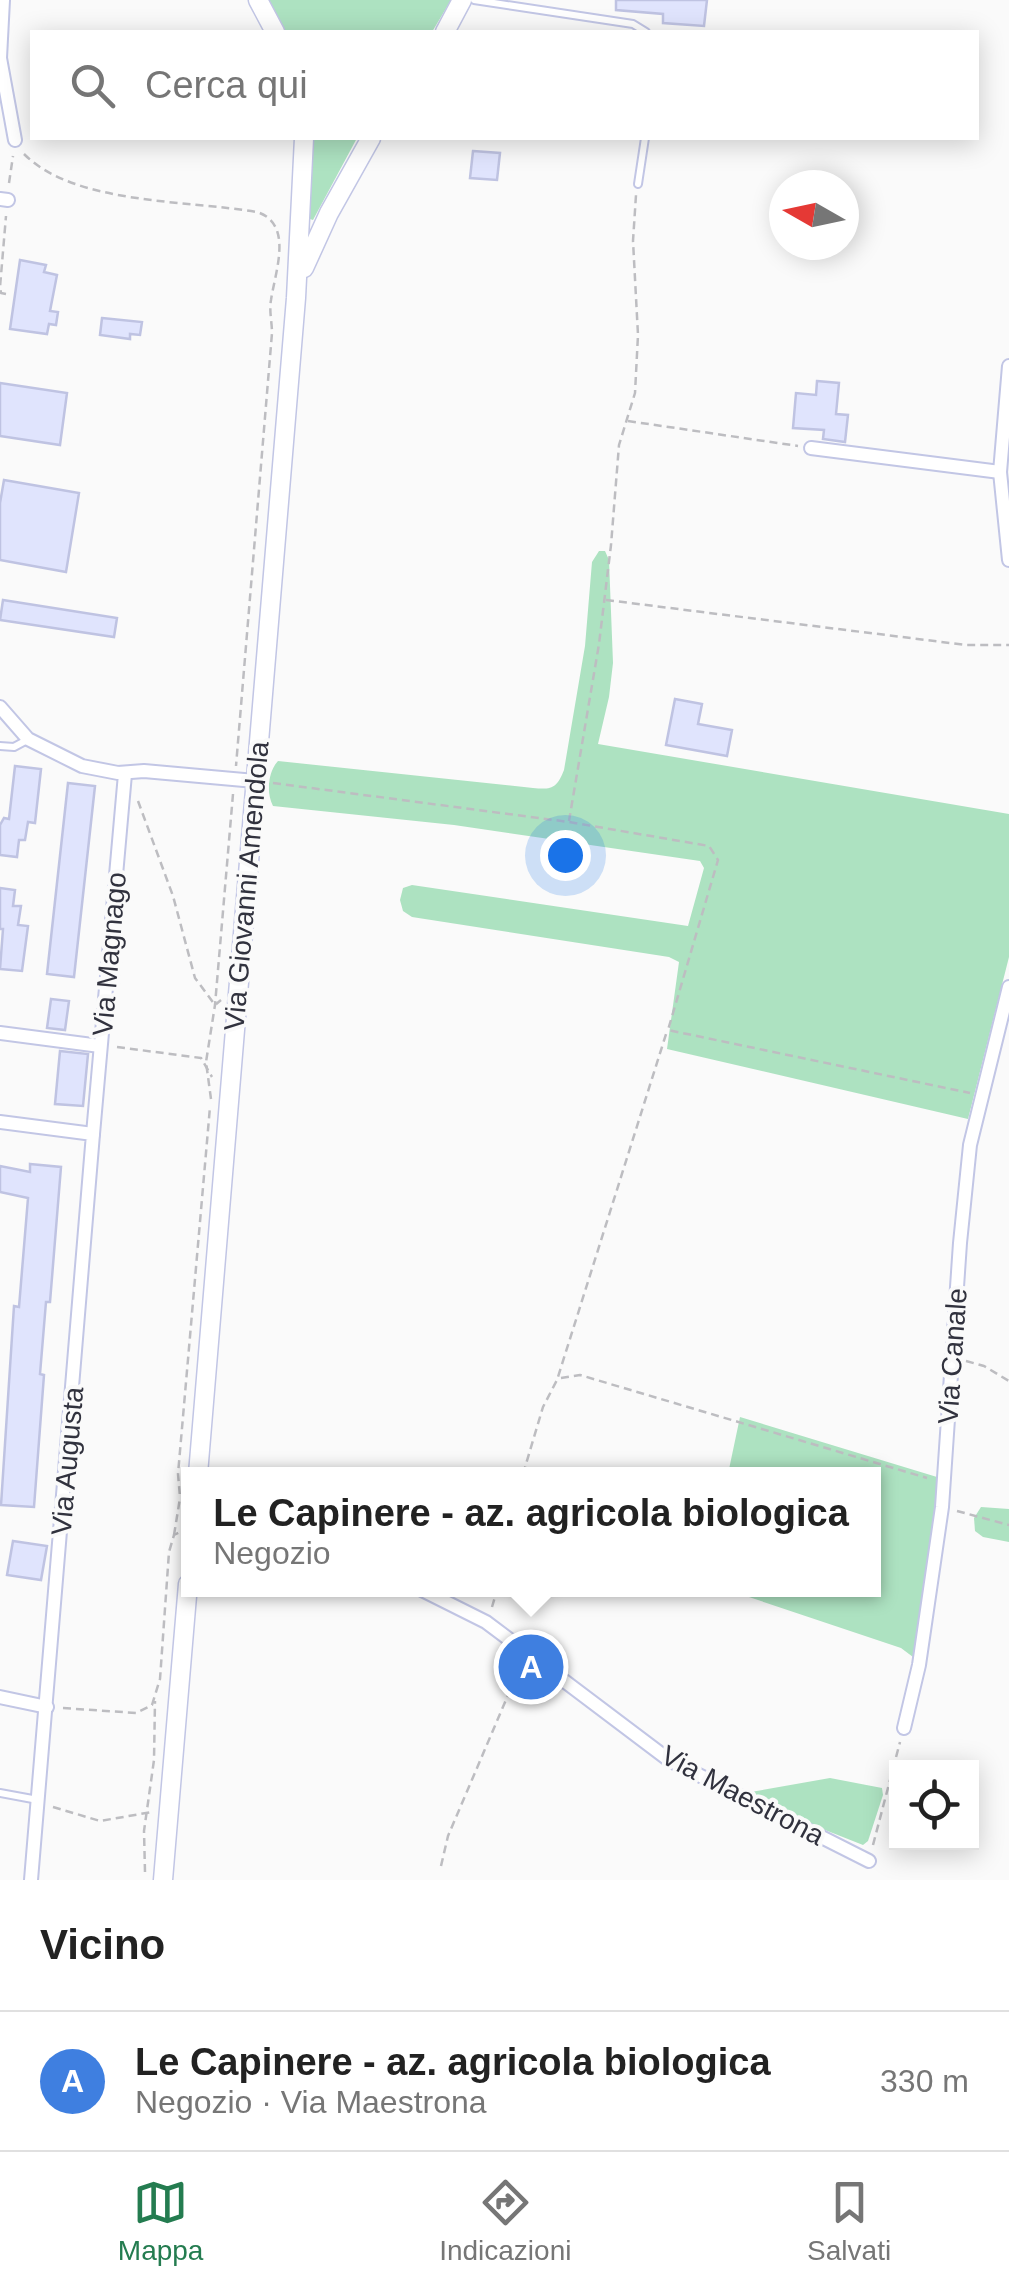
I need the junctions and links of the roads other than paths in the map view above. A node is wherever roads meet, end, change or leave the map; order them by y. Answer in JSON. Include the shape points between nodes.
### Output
{"nodes":[{"id":1,"x":3,"y":0,"type":"edge"},
{"id":2,"x":258,"y":0,"type":"edge"},
{"id":3,"x":462,"y":0,"type":"edge"},
{"id":4,"x":474,"y":0,"type":"edge"},
{"id":5,"x":274,"y":30,"type":"edge"},
{"id":6,"x":446,"y":30,"type":"edge"},
{"id":7,"x":643,"y":30,"type":"edge"},
{"id":8,"x":0,"y":58,"type":"edge"},
{"id":9,"x":15,"y":140,"type":"road end"},
{"id":10,"x":304,"y":140,"type":"edge"},
{"id":11,"x":370,"y":140,"type":"edge"},
{"id":12,"x":644,"y":140,"type":"edge"},
{"id":13,"x":638,"y":184,"type":"road end"},
{"id":14,"x":296,"y":298,"type":"junction"},
{"id":15,"x":1009,"y":366,"type":"edge"},
{"id":16,"x":811,"y":448,"type":"road end"},
{"id":17,"x":1000,"y":472,"type":"junction"},
{"id":18,"x":1009,"y":560,"type":"edge"},
{"id":19,"x":0,"y":707,"type":"edge"},
{"id":20,"x":28,"y":739,"type":"junction"},
{"id":21,"x":0,"y":746,"type":"edge"},
{"id":22,"x":125,"y":774,"type":"junction"},
{"id":23,"x":255,"y":781,"type":"junction"},
{"id":24,"x":1009,"y":987,"type":"edge"},
{"id":25,"x":0,"y":1033,"type":"edge"},
{"id":26,"x":100,"y":1046,"type":"junction"},
{"id":27,"x":0,"y":1122,"type":"edge"},
{"id":28,"x":93,"y":1134,"type":"junction"},
{"id":29,"x":199,"y":1467,"type":"edge"},
{"id":30,"x":187,"y":1597,"type":"edge"},
{"id":31,"x":437,"y":1597,"type":"edge"},
{"id":32,"x":0,"y":1697,"type":"edge"},
{"id":33,"x":46,"y":1707,"type":"junction"},
{"id":34,"x":904,"y":1728,"type":"road end"},
{"id":35,"x":0,"y":1793,"type":"edge"},
{"id":36,"x":38,"y":1800,"type":"junction"},
{"id":37,"x":869,"y":1860,"type":"road end"},
{"id":38,"x":32,"y":1880,"type":"edge"},
{"id":39,"x":164,"y":1880,"type":"edge"}],
"edges":[{"from":1,"to":8,"type":"street"},
{"from":2,"to":5,"type":"main road"},
{"from":3,"to":6,"type":"main road"},
{"from":4,"to":7,"type":"lane"},
{"from":8,"to":9,"type":"street"},
{"from":10,"to":14,"type":"main road","name":"Via Giovanni Amendola"},
{"from":11,"to":14,"type":"main road","name":"Via Giovanni Amendola","via":[[313,244]]},
{"from":12,"to":13,"type":"lane"},
{"from":14,"to":23,"type":"main road","name":"Via Giovanni Amendola"},
{"from":15,"to":17,"type":"street"},
{"from":16,"to":17,"type":"street"},
{"from":17,"to":18,"type":"street"},
{"from":19,"to":20,"type":"street"},
{"from":20,"to":21,"type":"lane"},
{"from":20,"to":22,"type":"street","via":[[82,766]]},
{"from":22,"to":23,"type":"street","via":[[144,770]]},
{"from":22,"to":26,"type":"street","name":"Via Magnago"},
{"from":23,"to":29,"type":"main road","name":"Via Giovanni Amendola"},
{"from":24,"to":34,"type":"street","name":"Via Canale","via":[[970,1144],[942,1506]]},
{"from":25,"to":26,"type":"street"},
{"from":26,"to":28,"type":"street","name":"Via Magnago"},
{"from":27,"to":28,"type":"street"},
{"from":28,"to":33,"type":"street","name":"Via Augusta"},
{"from":30,"to":39,"type":"main road"},
{"from":31,"to":37,"type":"street","name":"Via Maestrona","via":[[478,1617],[669,1760]]},
{"from":32,"to":33,"type":"street"},
{"from":33,"to":36,"type":"street","name":"Via Augusta"},
{"from":35,"to":36,"type":"lane"},
{"from":36,"to":38,"type":"street","name":"Via Augusta"}]}
